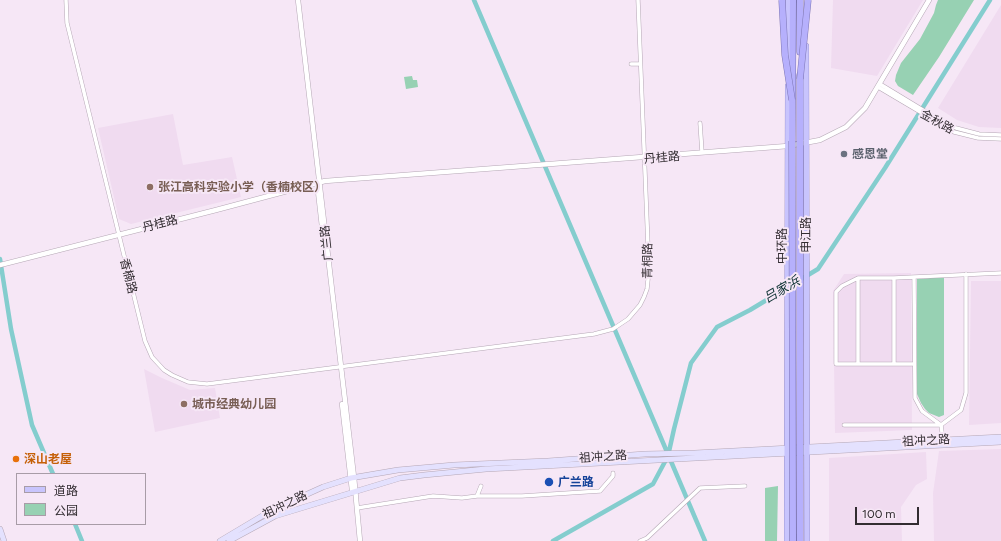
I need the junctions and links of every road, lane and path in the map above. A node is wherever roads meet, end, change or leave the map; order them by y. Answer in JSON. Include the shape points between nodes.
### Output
{"nodes":[{"id":1,"x":66,"y":0,"type":"edge"},
{"id":2,"x":298,"y":0,"type":"edge"},
{"id":3,"x":638,"y":0,"type":"edge"},
{"id":4,"x":782,"y":0,"type":"edge"},
{"id":5,"x":788,"y":0,"type":"edge"},
{"id":6,"x":793,"y":0,"type":"edge"},
{"id":7,"x":800,"y":0,"type":"edge"},
{"id":8,"x":807,"y":0,"type":"edge"},
{"id":9,"x":930,"y":0,"type":"edge"},
{"id":10,"x":631,"y":64,"type":"dead end"},
{"id":11,"x":640,"y":64,"type":"junction"},
{"id":12,"x":800,"y":79,"type":"junction"},
{"id":13,"x":880,"y":86,"type":"junction"},
{"id":14,"x":792,"y":100,"type":"junction"},
{"id":15,"x":935,"y":120,"type":"junction"},
{"id":16,"x":700,"y":123,"type":"dead end"},
{"id":17,"x":1001,"y":134,"type":"edge"},
{"id":18,"x":1001,"y":139,"type":"edge"},
{"id":19,"x":806,"y":144,"type":"junction"},
{"id":20,"x":789,"y":146,"type":"junction"},
{"id":21,"x":702,"y":152,"type":"junction"},
{"id":22,"x":644,"y":158,"type":"junction"},
{"id":23,"x":319,"y":183,"type":"junction"},
{"id":24,"x":118,"y":234,"type":"junction"},
{"id":25,"x":0,"y":264,"type":"edge"},
{"id":26,"x":1001,"y":273,"type":"edge"},
{"id":27,"x":966,"y":274,"type":"junction"},
{"id":28,"x":914,"y":277,"type":"junction"},
{"id":29,"x":858,"y":278,"type":"junction"},
{"id":30,"x":894,"y":278,"type":"junction"},
{"id":31,"x":858,"y":364,"type":"junction"},
{"id":32,"x":894,"y":364,"type":"junction"},
{"id":33,"x":914,"y":364,"type":"junction"},
{"id":34,"x":340,"y":368,"type":"junction"},
{"id":35,"x":844,"y":425,"type":"dead end"},
{"id":36,"x":941,"y":425,"type":"junction"},
{"id":37,"x":1001,"y":437,"type":"edge"},
{"id":38,"x":943,"y":440,"type":"junction"},
{"id":39,"x":1001,"y":442,"type":"edge"},
{"id":40,"x":807,"y":449,"type":"junction"},
{"id":41,"x":788,"y":450,"type":"junction"},
{"id":42,"x":695,"y":455,"type":"junction"},
{"id":43,"x":613,"y":472,"type":"dead end"},
{"id":44,"x":352,"y":478,"type":"junction"},
{"id":45,"x":481,"y":486,"type":"dead end"},
{"id":46,"x":745,"y":486,"type":"dead end"},
{"id":47,"x":354,"y":492,"type":"junction"},
{"id":48,"x":477,"y":496,"type":"junction"},
{"id":49,"x":357,"y":508,"type":"junction"},
{"id":50,"x":0,"y":529,"type":"edge"},
{"id":51,"x":648,"y":539,"type":"edge"},
{"id":52,"x":4,"y":541,"type":"edge"},
{"id":53,"x":220,"y":541,"type":"edge"},
{"id":54,"x":229,"y":541,"type":"edge"},
{"id":55,"x":359,"y":541,"type":"edge"},
{"id":56,"x":640,"y":541,"type":"edge"},
{"id":57,"x":787,"y":541,"type":"edge"},
{"id":58,"x":793,"y":541,"type":"edge"},
{"id":59,"x":800,"y":541,"type":"edge"},
{"id":60,"x":807,"y":541,"type":"edge"}],
"edges":[{"from":1,"to":24,"type":"street","name":"香楠路","via":[[67,23]]},
{"from":2,"to":23,"type":"street","name":"广兰路"},
{"from":3,"to":11,"type":"street","name":"青桐路"},
{"from":4,"to":14,"type":"highway","bridge":true,"via":[[785,55]]},
{"from":5,"to":20,"type":"main road","name":"申江路"},
{"from":6,"to":14,"type":"highway","name":"中环路","bridge":true},
{"from":7,"to":12,"type":"highway","name":"中环路","bridge":true},
{"from":8,"to":12,"type":"highway","bridge":true},
{"from":8,"to":19,"type":"main road","name":"申江路"},
{"from":9,"to":13,"type":"street","name":"丹桂路"},
{"from":10,"to":11,"type":"street"},
{"from":11,"to":22,"type":"street","name":"青桐路"},
{"from":12,"to":59,"type":"highway","name":"中环路","bridge":true},
{"from":13,"to":15,"type":"street","name":"金秋路"},
{"from":13,"to":19,"type":"street","name":"丹桂路","via":[[867,110],[847,129],[823,142]]},
{"from":14,"to":20,"type":"highway","name":"中环路"},
{"from":15,"to":17,"type":"street","name":"金秋路","via":[[967,132]]},
{"from":15,"to":18,"type":"street","name":"金秋路","via":[[966,136]]},
{"from":16,"to":21,"type":"street"},
{"from":19,"to":20,"type":"street","name":"丹桂路"},
{"from":19,"to":40,"type":"main road","name":"申江路"},
{"from":20,"to":21,"type":"street","name":"丹桂路"},
{"from":20,"to":22,"type":"street","name":"丹桂路"},
{"from":20,"to":41,"type":"main road","name":"申江路"},
{"from":20,"to":58,"type":"highway","name":"中环路","bridge":true},
{"from":21,"to":22,"type":"street","name":"丹桂路"},
{"from":22,"to":23,"type":"street","name":"丹桂路"},
{"from":22,"to":34,"type":"street","name":"青桐路","via":[[649,250],[647,289],[634,313],[620,324],[606,332],[594,334]]},
{"from":23,"to":24,"type":"street","name":"丹桂路"},
{"from":23,"to":34,"type":"street","name":"广兰路","via":[[320,211]]},
{"from":24,"to":25,"type":"street","name":"丹桂路"},
{"from":24,"to":34,"type":"street","name":"香楠路","via":[[145,341],[155,360],[172,375],[188,382],[206,384]]},
{"from":26,"to":27,"type":"street"},
{"from":27,"to":28,"type":"street"},
{"from":27,"to":36,"type":"street","via":[[966,393],[961,410]]},
{"from":28,"to":30,"type":"street"},
{"from":28,"to":33,"type":"street"},
{"from":29,"to":30,"type":"street"},
{"from":29,"to":31,"type":"street"},
{"from":29,"to":31,"type":"street","via":[[836,292],[836,364]]},
{"from":30,"to":32,"type":"street"},
{"from":31,"to":32,"type":"street"},
{"from":32,"to":33,"type":"street"},
{"from":33,"to":36,"type":"street","via":[[914,390],[917,402],[922,411]]},
{"from":34,"to":44,"type":"street","name":"广兰路"},
{"from":35,"to":36,"type":"street"},
{"from":36,"to":38,"type":"street"},
{"from":37,"to":38,"type":"main road","name":"祖冲之路"},
{"from":38,"to":40,"type":"main road","name":"祖冲之路"},
{"from":39,"to":40,"type":"main road","name":"祖冲之路"},
{"from":40,"to":41,"type":"main road","name":"祖冲之路"},
{"from":40,"to":60,"type":"main road","name":"申江路"},
{"from":41,"to":42,"type":"main road","name":"祖冲之路"},
{"from":41,"to":57,"type":"main road","name":"申江路"},
{"from":42,"to":44,"type":"main road","name":"祖冲之路","via":[[645,454],[454,465],[398,470]]},
{"from":42,"to":47,"type":"main road","name":"祖冲之路","via":[[424,474],[400,478]]},
{"from":43,"to":48,"type":"street","via":[[613,476],[600,491]]},
{"from":44,"to":47,"type":"street","name":"广兰路"},
{"from":44,"to":53,"type":"main road","name":"祖冲之路","via":[[306,494],[272,510]]},
{"from":45,"to":48,"type":"street"},
{"from":46,"to":51,"type":"street","via":[[700,488]]},
{"from":47,"to":49,"type":"street","name":"广兰路"},
{"from":47,"to":54,"type":"main road","name":"祖冲之路","via":[[275,516]]},
{"from":47,"to":55,"type":"street","name":"广兰路"},
{"from":48,"to":49,"type":"street","via":[[434,496]]},
{"from":49,"to":55,"type":"street","name":"广兰路"},
{"from":50,"to":52,"type":"main road"},
{"from":51,"to":56,"type":"street"}]}
